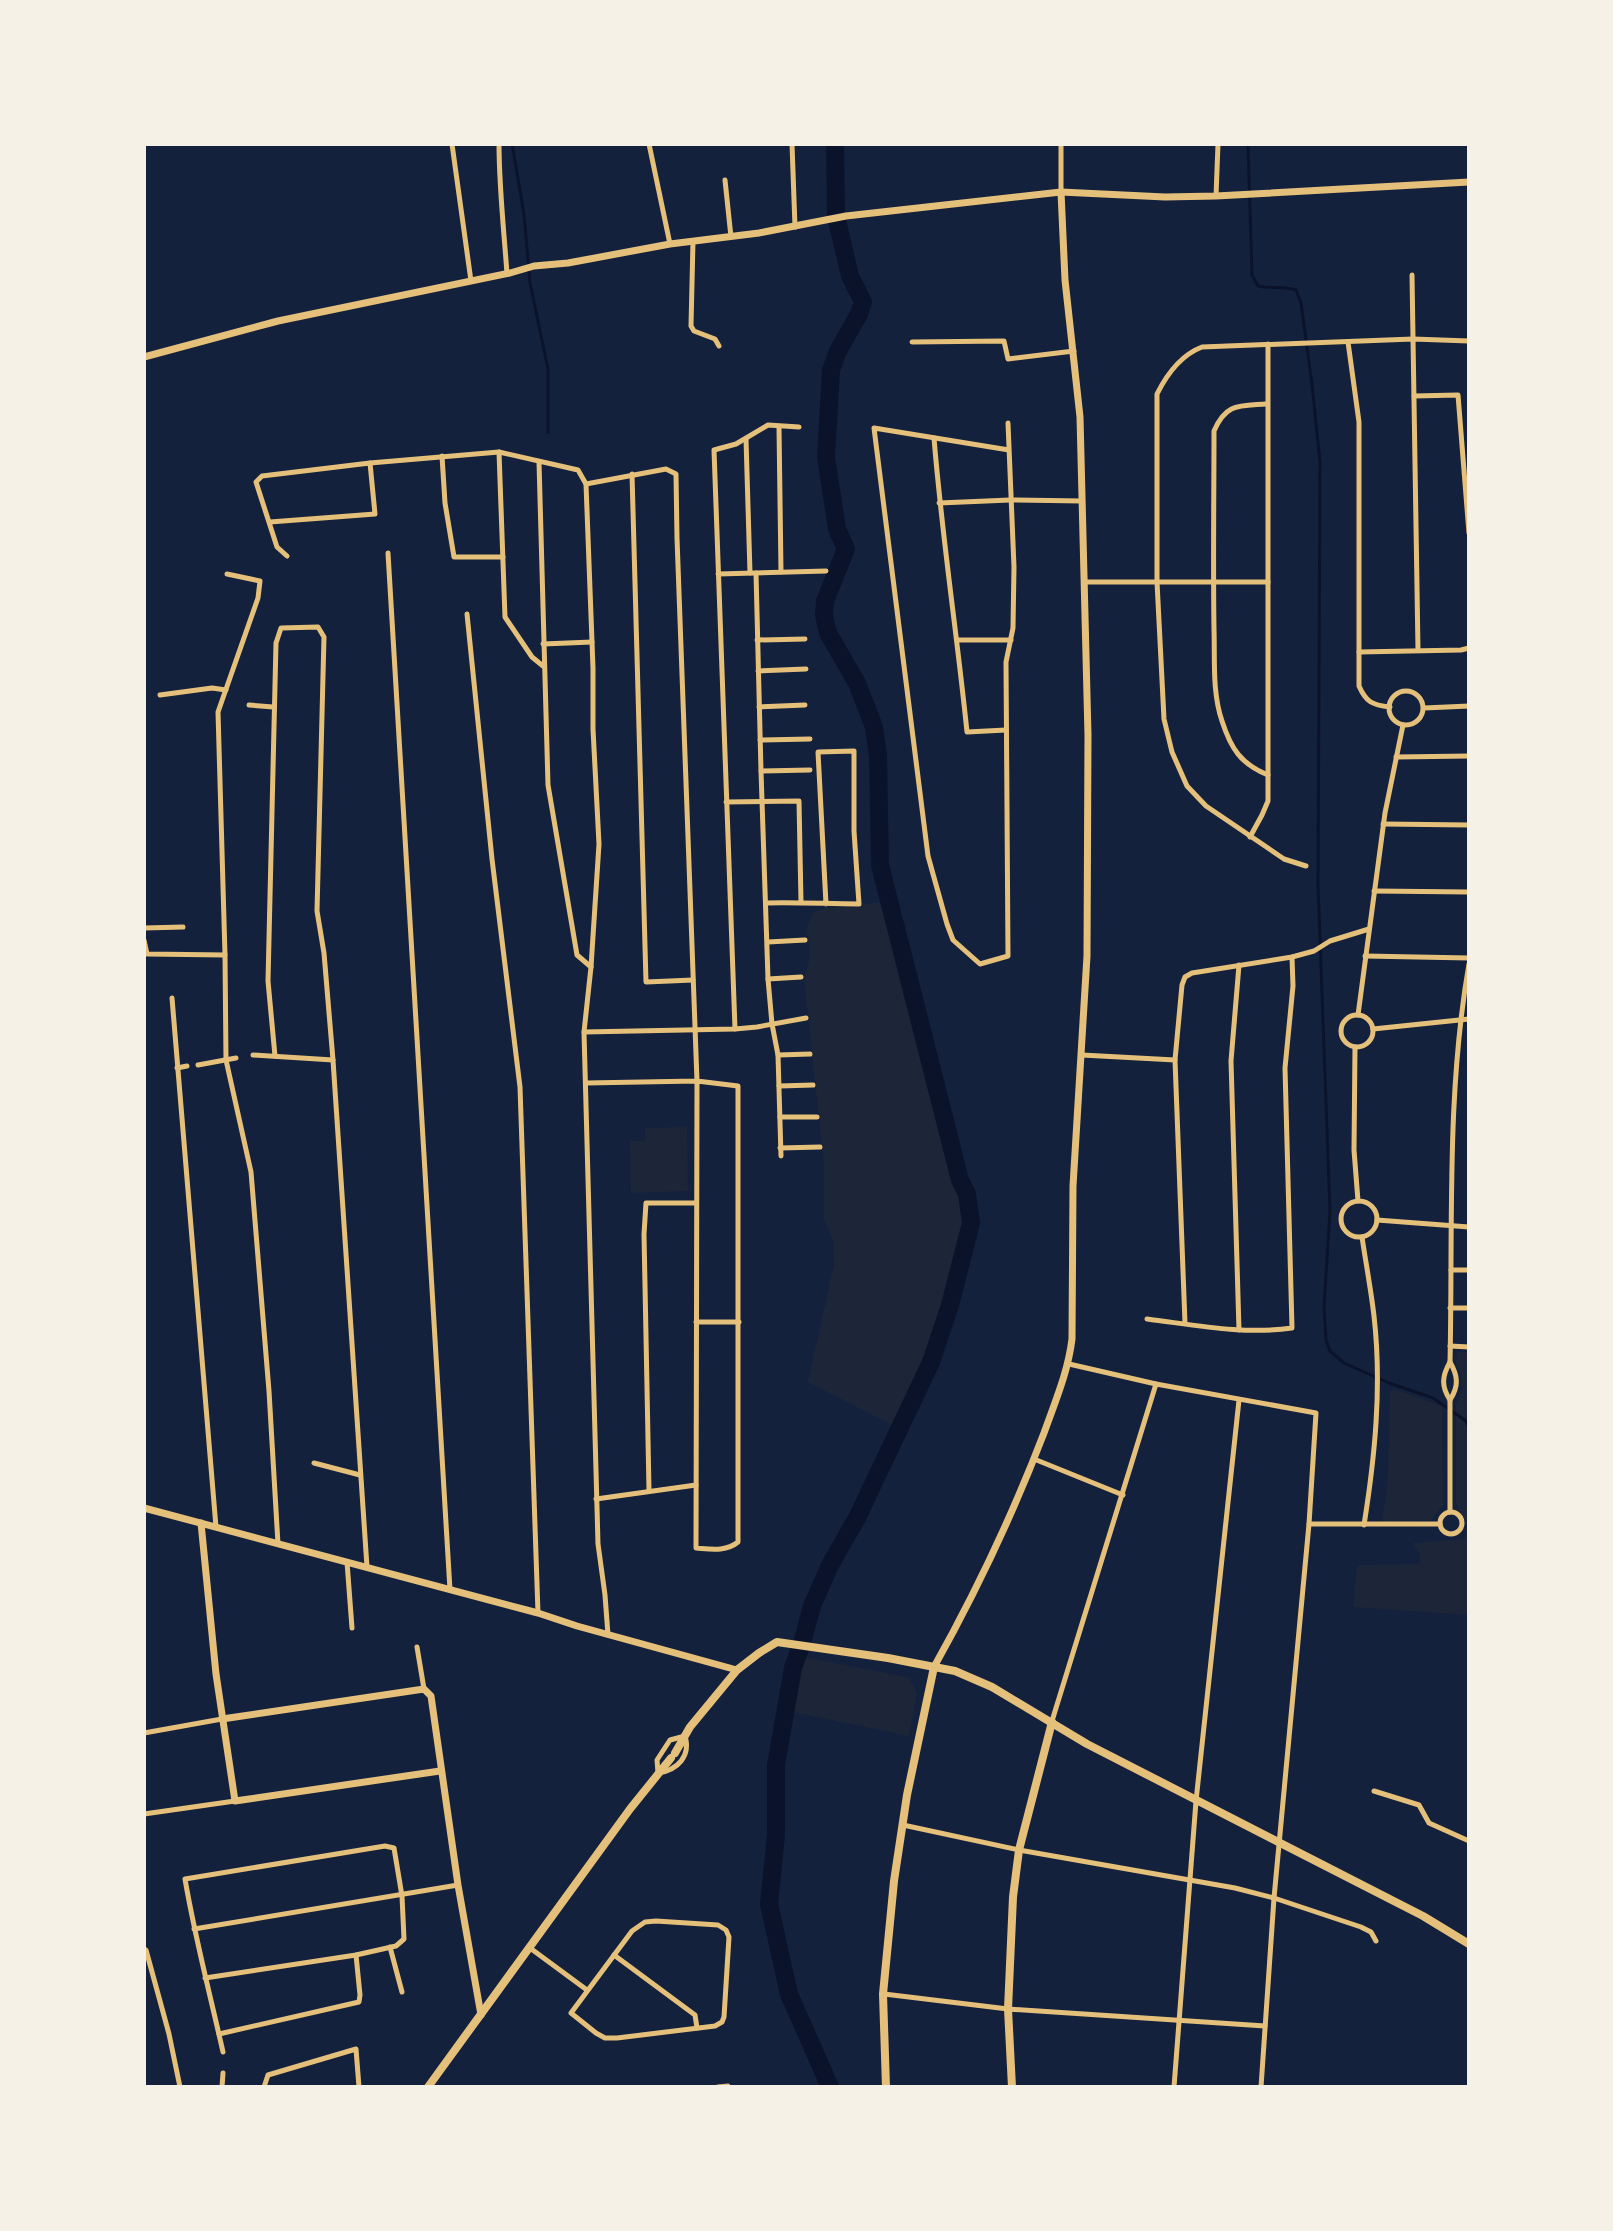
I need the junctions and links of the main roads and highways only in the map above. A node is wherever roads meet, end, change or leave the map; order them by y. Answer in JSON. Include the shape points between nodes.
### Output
{"nodes":[{"id":1,"x":934,"y":1667,"type":"junction"},
{"id":2,"x":1052,"y":1722,"type":"junction"},
{"id":3,"x":1466,"y":1939,"type":"edge"},
{"id":4,"x":428,"y":2087,"type":"edge"},
{"id":5,"x":886,"y":2087,"type":"edge"},
{"id":6,"x":1012,"y":2087,"type":"edge"}],
"edges":[{"from":1,"to":2,"type":"main road","via":[[992,1687]]},
{"from":1,"to":4,"type":"main road","via":[[777,1642],[737,1670]]},
{"from":1,"to":5,"type":"main road","via":[[894,1881],[883,1994]]},
{"from":2,"to":3,"type":"main road"},
{"from":2,"to":6,"type":"main road","via":[[1019,1850],[1013,1897],[1008,2009]]}]}
